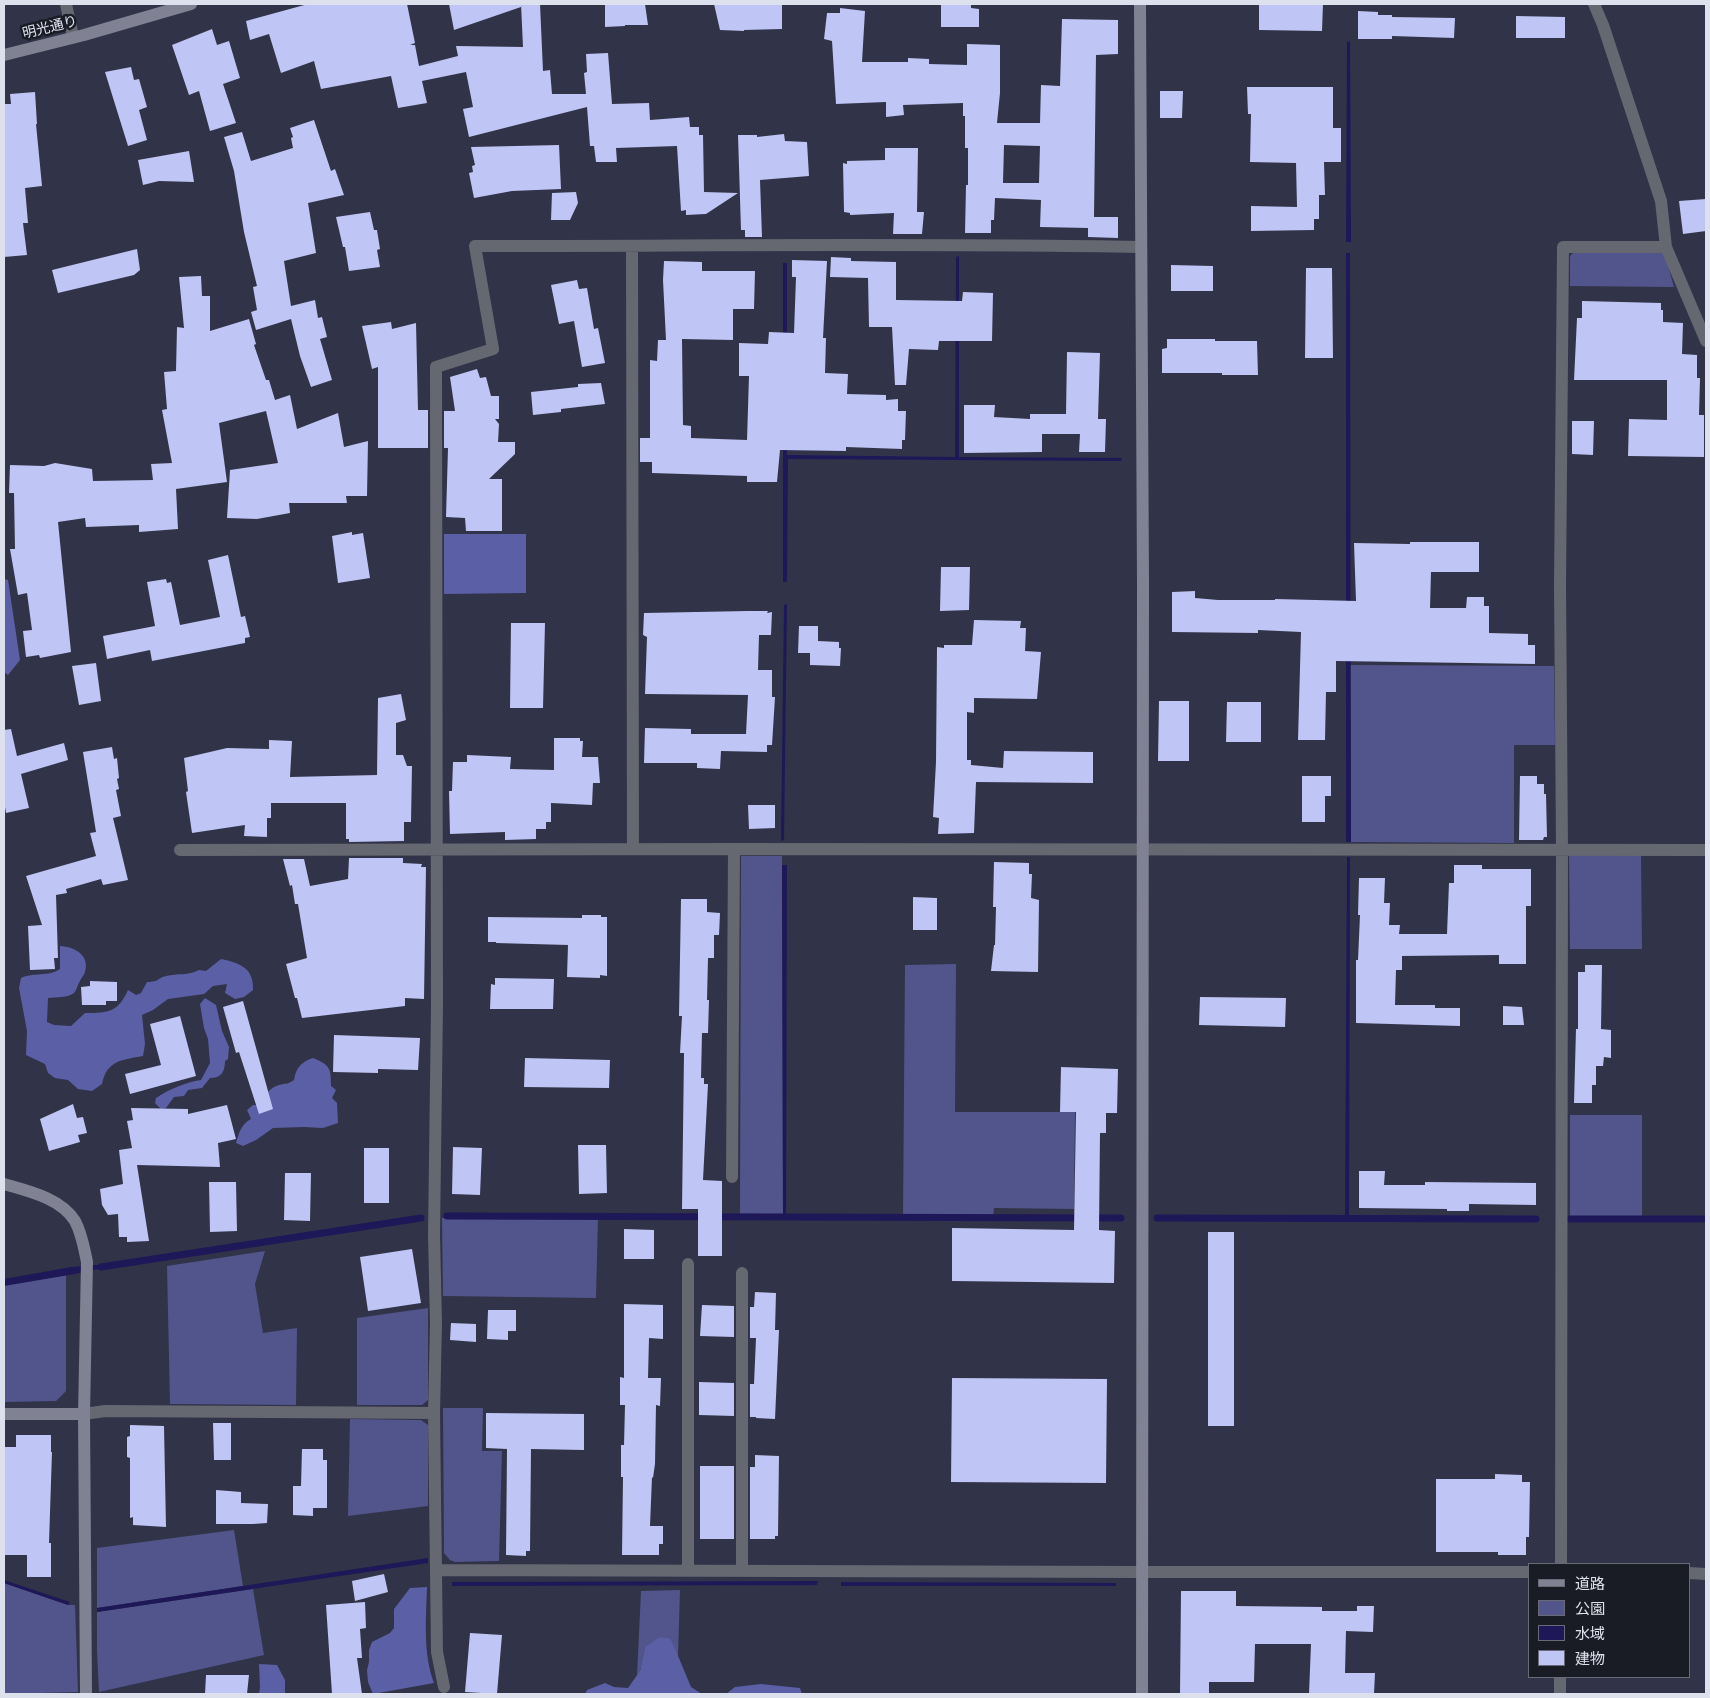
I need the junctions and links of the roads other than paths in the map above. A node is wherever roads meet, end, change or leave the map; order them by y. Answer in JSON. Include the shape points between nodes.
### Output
{"nodes":[{"id":1,"x":66,"y":4,"type":"edge"},
{"id":2,"x":191,"y":4,"type":"edge"},
{"id":3,"x":1140,"y":4,"type":"edge"},
{"id":4,"x":1594,"y":4,"type":"edge"},
{"id":5,"x":73,"y":37,"type":"junction"},
{"id":6,"x":4,"y":55,"type":"edge"},
{"id":7,"x":632,"y":246,"type":"junction"},
{"id":8,"x":1141,"y":247,"type":"junction"},
{"id":9,"x":1666,"y":247,"type":"junction"},
{"id":10,"x":1706,"y":341,"type":"edge"},
{"id":11,"x":633,"y":849,"type":"junction"},
{"id":12,"x":734,"y":849,"type":"junction"},
{"id":13,"x":180,"y":850,"type":"dead end"},
{"id":14,"x":437,"y":850,"type":"junction"},
{"id":15,"x":1142,"y":850,"type":"junction"},
{"id":16,"x":1562,"y":850,"type":"junction"},
{"id":17,"x":1706,"y":850,"type":"edge"},
{"id":18,"x":732,"y":1177,"type":"dead end"},
{"id":19,"x":4,"y":1184,"type":"edge"},
{"id":20,"x":688,"y":1264,"type":"dead end"},
{"id":21,"x":742,"y":1273,"type":"dead end"},
{"id":22,"x":434,"y":1412,"type":"junction"},
{"id":23,"x":4,"y":1414,"type":"edge"},
{"id":24,"x":84,"y":1414,"type":"junction"},
{"id":25,"x":1561,"y":1563,"type":"edge"},
{"id":26,"x":436,"y":1570,"type":"junction"},
{"id":27,"x":688,"y":1570,"type":"junction"},
{"id":28,"x":742,"y":1570,"type":"junction"},
{"id":29,"x":1142,"y":1572,"type":"junction"},
{"id":30,"x":1528,"y":1572,"type":"edge"},
{"id":31,"x":1690,"y":1573,"type":"edge"},
{"id":32,"x":1706,"y":1574,"type":"edge"},
{"id":33,"x":1560,"y":1678,"type":"edge"},
{"id":34,"x":444,"y":1687,"type":"dead end"},
{"id":35,"x":86,"y":1694,"type":"edge"},
{"id":36,"x":1142,"y":1694,"type":"edge"},
{"id":37,"x":1560,"y":1694,"type":"edge"}],
"edges":[{"from":1,"to":5,"type":"street"},
{"from":2,"to":5,"type":"street","name":"明光通り"},
{"from":3,"to":8,"type":"street"},
{"from":4,"to":9,"type":"street","via":[[1661,201]]},
{"from":5,"to":6,"type":"street","name":"明光通り"},
{"from":7,"to":8,"type":"street"},
{"from":7,"to":11,"type":"street"},
{"from":7,"to":14,"type":"street","via":[[475,246],[493,349],[436,367]]},
{"from":8,"to":15,"type":"street"},
{"from":9,"to":10,"type":"street"},
{"from":9,"to":16,"type":"street","via":[[1563,247]]},
{"from":11,"to":12,"type":"street"},
{"from":11,"to":14,"type":"street"},
{"from":12,"to":15,"type":"street"},
{"from":12,"to":18,"type":"street"},
{"from":13,"to":14,"type":"street"},
{"from":14,"to":22,"type":"street"},
{"from":15,"to":16,"type":"street"},
{"from":15,"to":29,"type":"street"},
{"from":16,"to":17,"type":"street"},
{"from":16,"to":25,"type":"street"},
{"from":19,"to":24,"type":"street","via":[[60,1205],[74,1220],[82,1239],[87,1262]]},
{"from":20,"to":27,"type":"street"},
{"from":21,"to":28,"type":"street"},
{"from":22,"to":24,"type":"street","via":[[105,1411]]},
{"from":22,"to":26,"type":"street"},
{"from":23,"to":24,"type":"street"},
{"from":24,"to":35,"type":"street"},
{"from":26,"to":27,"type":"street"},
{"from":26,"to":34,"type":"street","via":[[437,1652]]},
{"from":27,"to":28,"type":"street"},
{"from":28,"to":29,"type":"street"},
{"from":29,"to":30,"type":"street"},
{"from":29,"to":36,"type":"street"},
{"from":31,"to":32,"type":"street"},
{"from":33,"to":37,"type":"street"}]}
